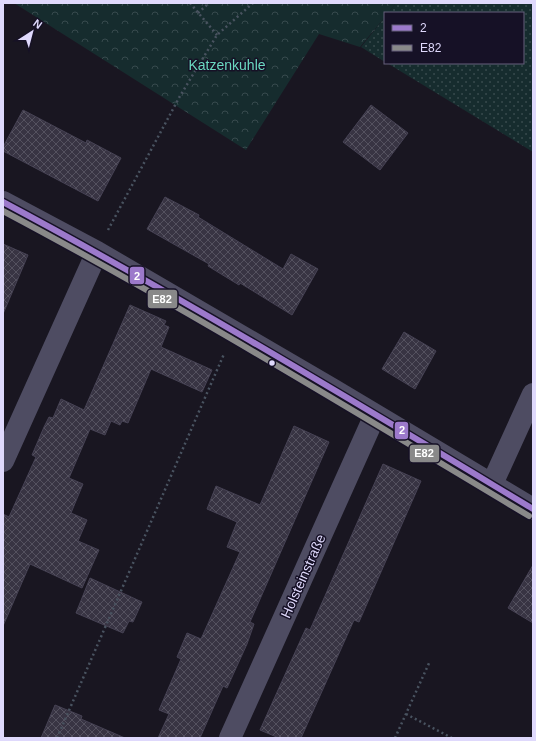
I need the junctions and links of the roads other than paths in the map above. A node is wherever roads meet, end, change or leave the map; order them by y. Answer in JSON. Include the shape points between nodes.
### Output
{"nodes":[{"id":1,"x":3,"y":202,"type":"edge"},
{"id":2,"x":97,"y":252,"type":"junction"},
{"id":3,"x":533,"y":394,"type":"edge"},
{"id":4,"x":375,"y":415,"type":"junction"},
{"id":5,"x":3,"y":461,"type":"edge"},
{"id":6,"x":492,"y":484,"type":"junction"},
{"id":7,"x":533,"y":509,"type":"edge"},
{"id":8,"x":230,"y":738,"type":"edge"}],
"edges":[{"from":1,"to":2,"type":"street"},
{"from":2,"to":4,"type":"street"},
{"from":2,"to":5,"type":"street"},
{"from":3,"to":6,"type":"street"},
{"from":4,"to":6,"type":"street"},
{"from":4,"to":8,"type":"street","name":"Holsteinstraße"},
{"from":6,"to":7,"type":"street"}]}
